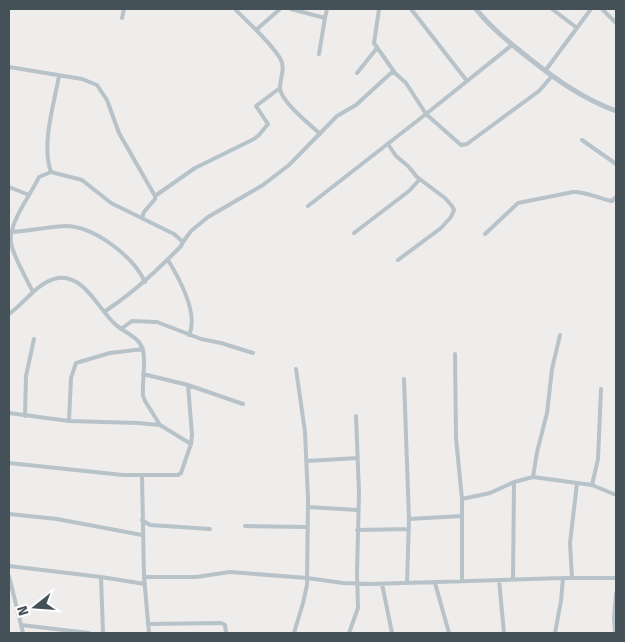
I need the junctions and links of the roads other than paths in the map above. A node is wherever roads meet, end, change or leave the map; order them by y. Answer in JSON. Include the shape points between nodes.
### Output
{"nodes":[{"id":1,"x":124,"y":9,"type":"edge"},
{"id":2,"x":235,"y":9,"type":"edge"},
{"id":3,"x":280,"y":9,"type":"edge"},
{"id":4,"x":291,"y":9,"type":"edge"},
{"id":5,"x":327,"y":9,"type":"edge"},
{"id":6,"x":379,"y":9,"type":"edge"},
{"id":7,"x":411,"y":9,"type":"edge"},
{"id":8,"x":476,"y":9,"type":"edge"},
{"id":9,"x":552,"y":9,"type":"edge"},
{"id":10,"x":591,"y":9,"type":"edge"},
{"id":11,"x":602,"y":9,"type":"edge"},
{"id":12,"x":122,"y":18,"type":"dead end"},
{"id":13,"x":325,"y":18,"type":"junction"},
{"id":14,"x":616,"y":23,"type":"edge"},
{"id":15,"x":577,"y":28,"type":"junction"},
{"id":16,"x":256,"y":30,"type":"junction"},
{"id":17,"x":512,"y":45,"type":"junction"},
{"id":18,"x":377,"y":48,"type":"junction"},
{"id":19,"x":319,"y":54,"type":"dead end"},
{"id":20,"x":9,"y":67,"type":"edge"},
{"id":21,"x":546,"y":71,"type":"junction"},
{"id":22,"x":357,"y":73,"type":"dead end"},
{"id":23,"x":396,"y":73,"type":"junction"},
{"id":24,"x":59,"y":76,"type":"junction"},
{"id":25,"x":552,"y":76,"type":"junction"},
{"id":26,"x":467,"y":81,"type":"junction"},
{"id":27,"x":280,"y":88,"type":"junction"},
{"id":28,"x":616,"y":110,"type":"edge"},
{"id":29,"x":426,"y":114,"type":"junction"},
{"id":30,"x":320,"y":134,"type":"junction"},
{"id":31,"x":582,"y":140,"type":"dead end"},
{"id":32,"x":388,"y":144,"type":"junction"},
{"id":33,"x":616,"y":164,"type":"edge"},
{"id":34,"x":52,"y":172,"type":"junction"},
{"id":35,"x":420,"y":179,"type":"junction"},
{"id":36,"x":9,"y":187,"type":"edge"},
{"id":37,"x":29,"y":195,"type":"junction"},
{"id":38,"x":155,"y":196,"type":"junction"},
{"id":39,"x":616,"y":197,"type":"edge"},
{"id":40,"x":308,"y":206,"type":"dead end"},
{"id":41,"x":142,"y":218,"type":"junction"},
{"id":42,"x":12,"y":232,"type":"junction"},
{"id":43,"x":354,"y":233,"type":"dead end"},
{"id":44,"x":485,"y":234,"type":"dead end"},
{"id":45,"x":183,"y":242,"type":"junction"},
{"id":46,"x":168,"y":260,"type":"junction"},
{"id":47,"x":398,"y":260,"type":"dead end"},
{"id":48,"x":145,"y":282,"type":"junction"},
{"id":49,"x":33,"y":292,"type":"junction"},
{"id":50,"x":104,"y":312,"type":"junction"},
{"id":51,"x":9,"y":314,"type":"edge"},
{"id":52,"x":121,"y":329,"type":"junction"},
{"id":53,"x":189,"y":335,"type":"junction"},
{"id":54,"x":560,"y":335,"type":"dead end"},
{"id":55,"x":34,"y":339,"type":"dead end"},
{"id":56,"x":142,"y":349,"type":"junction"},
{"id":57,"x":252,"y":353,"type":"dead end"},
{"id":58,"x":455,"y":354,"type":"dead end"},
{"id":59,"x":296,"y":368,"type":"dead end"},
{"id":60,"x":143,"y":374,"type":"junction"},
{"id":61,"x":404,"y":380,"type":"dead end"},
{"id":62,"x":188,"y":384,"type":"junction"},
{"id":63,"x":601,"y":389,"type":"dead end"},
{"id":64,"x":243,"y":404,"type":"dead end"},
{"id":65,"x":9,"y":413,"type":"edge"},
{"id":66,"x":25,"y":416,"type":"junction"},
{"id":67,"x":356,"y":416,"type":"dead end"},
{"id":68,"x":69,"y":421,"type":"junction"},
{"id":69,"x":160,"y":425,"type":"junction"},
{"id":70,"x":191,"y":444,"type":"junction"},
{"id":71,"x":358,"y":458,"type":"junction"},
{"id":72,"x":306,"y":461,"type":"junction"},
{"id":73,"x":9,"y":462,"type":"edge"},
{"id":74,"x":142,"y":475,"type":"junction"},
{"id":75,"x":533,"y":477,"type":"junction"},
{"id":76,"x":514,"y":482,"type":"junction"},
{"id":77,"x":577,"y":483,"type":"junction"},
{"id":78,"x":592,"y":485,"type":"junction"},
{"id":79,"x":616,"y":495,"type":"edge"},
{"id":80,"x":462,"y":499,"type":"junction"},
{"id":81,"x":308,"y":506,"type":"junction"},
{"id":82,"x":358,"y":510,"type":"junction"},
{"id":83,"x":9,"y":514,"type":"edge"},
{"id":84,"x":462,"y":516,"type":"junction"},
{"id":85,"x":142,"y":520,"type":"junction"},
{"id":86,"x":409,"y":520,"type":"junction"},
{"id":87,"x":150,"y":525,"type":"junction"},
{"id":88,"x":244,"y":526,"type":"dead end"},
{"id":89,"x":307,"y":527,"type":"junction"},
{"id":90,"x":142,"y":528,"type":"junction"},
{"id":91,"x":210,"y":529,"type":"dead end"},
{"id":92,"x":409,"y":529,"type":"junction"},
{"id":93,"x":357,"y":530,"type":"junction"},
{"id":94,"x":142,"y":535,"type":"junction"},
{"id":95,"x":9,"y":566,"type":"edge"},
{"id":96,"x":9,"y":576,"type":"edge"},
{"id":97,"x":101,"y":577,"type":"junction"},
{"id":98,"x":144,"y":577,"type":"junction"},
{"id":99,"x":307,"y":578,"type":"junction"},
{"id":100,"x":563,"y":578,"type":"junction"},
{"id":101,"x":572,"y":578,"type":"junction"},
{"id":102,"x":616,"y":578,"type":"edge"},
{"id":103,"x":513,"y":579,"type":"junction"},
{"id":104,"x":499,"y":580,"type":"junction"},
{"id":105,"x":462,"y":581,"type":"junction"},
{"id":106,"x":407,"y":583,"type":"junction"},
{"id":107,"x":435,"y":583,"type":"junction"},
{"id":108,"x":145,"y":584,"type":"junction"},
{"id":109,"x":358,"y":584,"type":"junction"},
{"id":110,"x":382,"y":584,"type":"junction"},
{"id":111,"x":616,"y":593,"type":"edge"},
{"id":112,"x":148,"y":624,"type":"junction"},
{"id":113,"x":21,"y":625,"type":"junction"},
{"id":114,"x":23,"y":633,"type":"edge"},
{"id":115,"x":89,"y":633,"type":"edge"},
{"id":116,"x":103,"y":633,"type":"edge"},
{"id":117,"x":150,"y":633,"type":"edge"},
{"id":118,"x":226,"y":633,"type":"edge"},
{"id":119,"x":296,"y":633,"type":"edge"},
{"id":120,"x":349,"y":633,"type":"edge"},
{"id":121,"x":392,"y":633,"type":"edge"},
{"id":122,"x":448,"y":633,"type":"edge"},
{"id":123,"x":504,"y":633,"type":"edge"},
{"id":124,"x":555,"y":633,"type":"edge"},
{"id":125,"x":616,"y":633,"type":"edge"}],
"edges":[{"from":1,"to":12,"type":"street"},
{"from":2,"to":16,"type":"street"},
{"from":3,"to":16,"type":"street"},
{"from":4,"to":13,"type":"street"},
{"from":5,"to":13,"type":"street"},
{"from":6,"to":18,"type":"street","via":[[374,39]]},
{"from":7,"to":26,"type":"street"},
{"from":8,"to":17,"type":"street"},
{"from":9,"to":15,"type":"street"},
{"from":10,"to":15,"type":"street"},
{"from":11,"to":14,"type":"street"},
{"from":13,"to":19,"type":"street"},
{"from":15,"to":21,"type":"street"},
{"from":16,"to":27,"type":"street","via":[[282,62]]},
{"from":17,"to":21,"type":"street"},
{"from":17,"to":26,"type":"street"},
{"from":18,"to":22,"type":"street"},
{"from":18,"to":23,"type":"street"},
{"from":20,"to":24,"type":"street"},
{"from":21,"to":25,"type":"street"},
{"from":23,"to":29,"type":"street"},
{"from":23,"to":30,"type":"street","via":[[390,74],[337,116]]},
{"from":24,"to":34,"type":"street","via":[[48,137]]},
{"from":24,"to":38,"type":"street","via":[[82,79],[101,89],[118,133]]},
{"from":25,"to":28,"type":"street","via":[[587,99]]},
{"from":25,"to":29,"type":"street","via":[[539,91],[466,144],[461,145]]},
{"from":26,"to":29,"type":"street"},
{"from":27,"to":30,"type":"street","via":[[284,98]]},
{"from":27,"to":38,"type":"street","via":[[256,106],[268,124],[259,135],[195,168]]},
{"from":29,"to":32,"type":"street"},
{"from":30,"to":45,"type":"street","via":[[276,176],[208,217]]},
{"from":31,"to":33,"type":"street"},
{"from":32,"to":35,"type":"street"},
{"from":32,"to":40,"type":"street"},
{"from":34,"to":37,"type":"street","via":[[39,177]]},
{"from":34,"to":41,"type":"street","via":[[82,180],[111,203]]},
{"from":35,"to":43,"type":"street"},
{"from":35,"to":47,"type":"street","via":[[445,198],[453,213],[441,228]]},
{"from":36,"to":37,"type":"street"},
{"from":37,"to":42,"type":"street"},
{"from":38,"to":41,"type":"street"},
{"from":39,"to":44,"type":"street","via":[[612,201],[578,191],[523,201]]},
{"from":41,"to":45,"type":"street"},
{"from":42,"to":48,"type":"street","via":[[67,226],[87,231],[124,254]]},
{"from":42,"to":49,"type":"street","via":[[11,245]]},
{"from":45,"to":46,"type":"street"},
{"from":46,"to":48,"type":"street"},
{"from":46,"to":53,"type":"street","via":[[189,306],[192,327]]},
{"from":48,"to":50,"type":"street"},
{"from":49,"to":50,"type":"street","via":[[58,278],[70,280],[86,289]]},
{"from":49,"to":51,"type":"street"},
{"from":50,"to":52,"type":"street"},
{"from":52,"to":53,"type":"street","via":[[132,321],[148,321]]},
{"from":52,"to":56,"type":"street","via":[[138,340]]},
{"from":53,"to":57,"type":"street"},
{"from":54,"to":75,"type":"street"},
{"from":55,"to":66,"type":"street","via":[[26,376]]},
{"from":56,"to":60,"type":"street"},
{"from":56,"to":68,"type":"street","via":[[110,353],[76,363],[71,378]]},
{"from":58,"to":80,"type":"street","via":[[456,438]]},
{"from":59,"to":72,"type":"street"},
{"from":60,"to":62,"type":"street"},
{"from":60,"to":69,"type":"street","via":[[145,400]]},
{"from":61,"to":86,"type":"street"},
{"from":62,"to":64,"type":"street"},
{"from":62,"to":70,"type":"street"},
{"from":63,"to":78,"type":"street","via":[[598,459]]},
{"from":65,"to":66,"type":"street"},
{"from":66,"to":68,"type":"street"},
{"from":67,"to":71,"type":"street"},
{"from":68,"to":69,"type":"street"},
{"from":69,"to":70,"type":"street"},
{"from":70,"to":74,"type":"street","via":[[180,474]]},
{"from":71,"to":72,"type":"street"},
{"from":71,"to":82,"type":"street"},
{"from":72,"to":81,"type":"street"},
{"from":73,"to":74,"type":"street"},
{"from":74,"to":85,"type":"street"},
{"from":75,"to":76,"type":"street"},
{"from":75,"to":77,"type":"street"},
{"from":76,"to":80,"type":"street","via":[[490,493]]},
{"from":76,"to":103,"type":"street"},
{"from":77,"to":78,"type":"street"},
{"from":77,"to":101,"type":"street","via":[[570,543]]},
{"from":78,"to":79,"type":"street"},
{"from":80,"to":84,"type":"street"},
{"from":81,"to":82,"type":"street"},
{"from":81,"to":89,"type":"street"},
{"from":82,"to":93,"type":"street"},
{"from":83,"to":94,"type":"street","via":[[57,519]]},
{"from":84,"to":86,"type":"street"},
{"from":84,"to":105,"type":"street"},
{"from":85,"to":87,"type":"street"},
{"from":85,"to":90,"type":"street"},
{"from":86,"to":92,"type":"street"},
{"from":87,"to":90,"type":"street"},
{"from":87,"to":91,"type":"street"},
{"from":88,"to":89,"type":"street"},
{"from":89,"to":99,"type":"street"},
{"from":90,"to":94,"type":"street"},
{"from":92,"to":93,"type":"street"},
{"from":92,"to":106,"type":"street"},
{"from":93,"to":109,"type":"street"},
{"from":94,"to":98,"type":"street"},
{"from":95,"to":97,"type":"street"},
{"from":96,"to":113,"type":"street"},
{"from":97,"to":108,"type":"street"},
{"from":97,"to":116,"type":"street"},
{"from":98,"to":99,"type":"street","via":[[196,577],[230,572]]},
{"from":98,"to":108,"type":"street"},
{"from":99,"to":109,"type":"street"},
{"from":99,"to":119,"type":"street"},
{"from":100,"to":101,"type":"street"},
{"from":100,"to":103,"type":"street"},
{"from":100,"to":124,"type":"street"},
{"from":101,"to":102,"type":"street"},
{"from":103,"to":104,"type":"street"},
{"from":104,"to":105,"type":"street"},
{"from":104,"to":123,"type":"street"},
{"from":105,"to":107,"type":"street"},
{"from":106,"to":107,"type":"street"},
{"from":106,"to":110,"type":"street"},
{"from":107,"to":122,"type":"street"},
{"from":108,"to":112,"type":"street"},
{"from":109,"to":110,"type":"street"},
{"from":109,"to":120,"type":"street","via":[[358,608]]},
{"from":110,"to":121,"type":"street"},
{"from":111,"to":125,"type":"street"},
{"from":112,"to":117,"type":"street"},
{"from":112,"to":118,"type":"street","via":[[220,623],[225,625]]},
{"from":113,"to":114,"type":"street"},
{"from":113,"to":115,"type":"street"}]}
